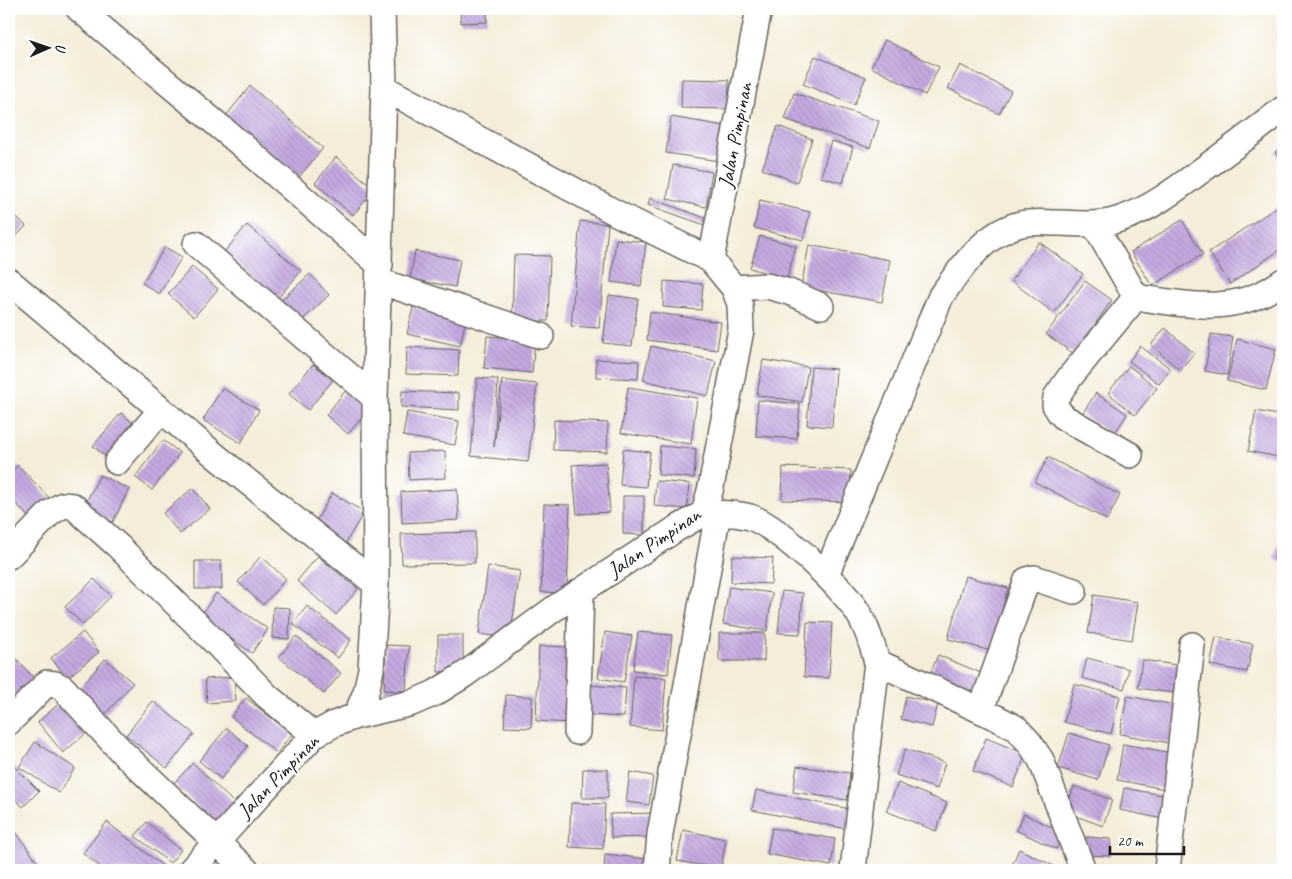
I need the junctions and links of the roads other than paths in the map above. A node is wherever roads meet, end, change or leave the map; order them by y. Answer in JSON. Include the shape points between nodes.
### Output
{"nodes":[{"id":1,"x":79,"y":9,"type":"edge"},
{"id":2,"x":382,"y":9,"type":"edge"},
{"id":3,"x":759,"y":9,"type":"edge"},
{"id":4,"x":384,"y":88,"type":"junction"},
{"id":5,"x":1283,"y":109,"type":"edge"},
{"id":6,"x":1094,"y":224,"type":"junction"},
{"id":7,"x":196,"y":244,"type":"dead end"},
{"id":8,"x":711,"y":260,"type":"junction"},
{"id":9,"x":380,"y":273,"type":"junction"},
{"id":10,"x":9,"y":281,"type":"edge"},
{"id":11,"x":1283,"y":281,"type":"edge"},
{"id":12,"x":734,"y":288,"type":"junction"},
{"id":13,"x":1136,"y":297,"type":"junction"},
{"id":14,"x":821,"y":306,"type":"dead end"},
{"id":15,"x":541,"y":336,"type":"dead end"},
{"id":16,"x":375,"y":398,"type":"junction"},
{"id":17,"x":161,"y":410,"type":"junction"},
{"id":18,"x":1130,"y":455,"type":"dead end"},
{"id":19,"x":117,"y":462,"type":"dead end"},
{"id":20,"x":711,"y":513,"type":"junction"},
{"id":21,"x":9,"y":556,"type":"edge"},
{"id":22,"x":826,"y":575,"type":"junction"},
{"id":23,"x":376,"y":584,"type":"junction"},
{"id":24,"x":1074,"y":591,"type":"dead end"},
{"id":25,"x":581,"y":592,"type":"junction"},
{"id":26,"x":1192,"y":645,"type":"dead end"},
{"id":27,"x":878,"y":662,"type":"junction"},
{"id":28,"x":981,"y":710,"type":"junction"},
{"id":29,"x":356,"y":716,"type":"junction"},
{"id":30,"x":9,"y":722,"type":"edge"},
{"id":31,"x":576,"y":732,"type":"dead end"},
{"id":32,"x":314,"y":735,"type":"junction"},
{"id":33,"x":216,"y":841,"type":"junction"},
{"id":34,"x":191,"y":870,"type":"edge"},
{"id":35,"x":246,"y":870,"type":"edge"},
{"id":36,"x":657,"y":870,"type":"edge"},
{"id":37,"x":853,"y":870,"type":"edge"},
{"id":38,"x":1083,"y":870,"type":"edge"},
{"id":39,"x":1167,"y":870,"type":"edge"}],
"edges":[{"from":1,"to":9,"type":"street","via":[[243,146]]},
{"from":2,"to":4,"type":"street"},
{"from":3,"to":8,"type":"street","name":"Jalan Pimpinan"},
{"from":4,"to":8,"type":"street","via":[[620,215]]},
{"from":4,"to":9,"type":"street"},
{"from":5,"to":6,"type":"street","via":[[1147,207],[1122,219]]},
{"from":6,"to":13,"type":"street"},
{"from":6,"to":22,"type":"street","via":[[1021,224],[1000,233],[962,267],[941,296]]},
{"from":7,"to":16,"type":"street"},
{"from":8,"to":12,"type":"street","name":"Jalan Pimpinan"},
{"from":9,"to":15,"type":"street"},
{"from":9,"to":16,"type":"street"},
{"from":10,"to":17,"type":"street"},
{"from":11,"to":13,"type":"street","via":[[1266,293],[1216,306],[1192,306]]},
{"from":12,"to":14,"type":"street","via":[[767,286]]},
{"from":12,"to":20,"type":"street","name":"Jalan Pimpinan","via":[[740,304],[740,330],[711,487]]},
{"from":13,"to":18,"type":"street","via":[[1070,377],[1056,397],[1055,405],[1065,418]]},
{"from":16,"to":23,"type":"street"},
{"from":17,"to":19,"type":"street"},
{"from":17,"to":23,"type":"street"},
{"from":20,"to":22,"type":"street","via":[[750,517],[770,527]]},
{"from":20,"to":25,"type":"street","name":"Jalan Pimpinan","via":[[676,529]]},
{"from":20,"to":36,"type":"street"},
{"from":21,"to":32,"type":"street","via":[[50,513],[63,505],[73,506],[118,546],[267,696]]},
{"from":22,"to":27,"type":"street","via":[[860,615]]},
{"from":23,"to":29,"type":"street","via":[[370,669],[366,692]]},
{"from":24,"to":28,"type":"street","via":[[1034,578],[1027,580]]},
{"from":25,"to":29,"type":"street","name":"Jalan Pimpinan","via":[[435,692],[412,703]]},
{"from":25,"to":31,"type":"street"},
{"from":26,"to":39,"type":"street"},
{"from":27,"to":28,"type":"street"},
{"from":27,"to":37,"type":"street"},
{"from":28,"to":38,"type":"street","via":[[1016,728],[1041,760]]},
{"from":29,"to":32,"type":"street","name":"Jalan Pimpinan"},
{"from":30,"to":33,"type":"street","via":[[47,683],[63,688],[122,752]]},
{"from":32,"to":33,"type":"street","name":"Jalan Pimpinan"},
{"from":33,"to":34,"type":"street","name":"Jalan Pimpinan"},
{"from":33,"to":35,"type":"street"}]}
